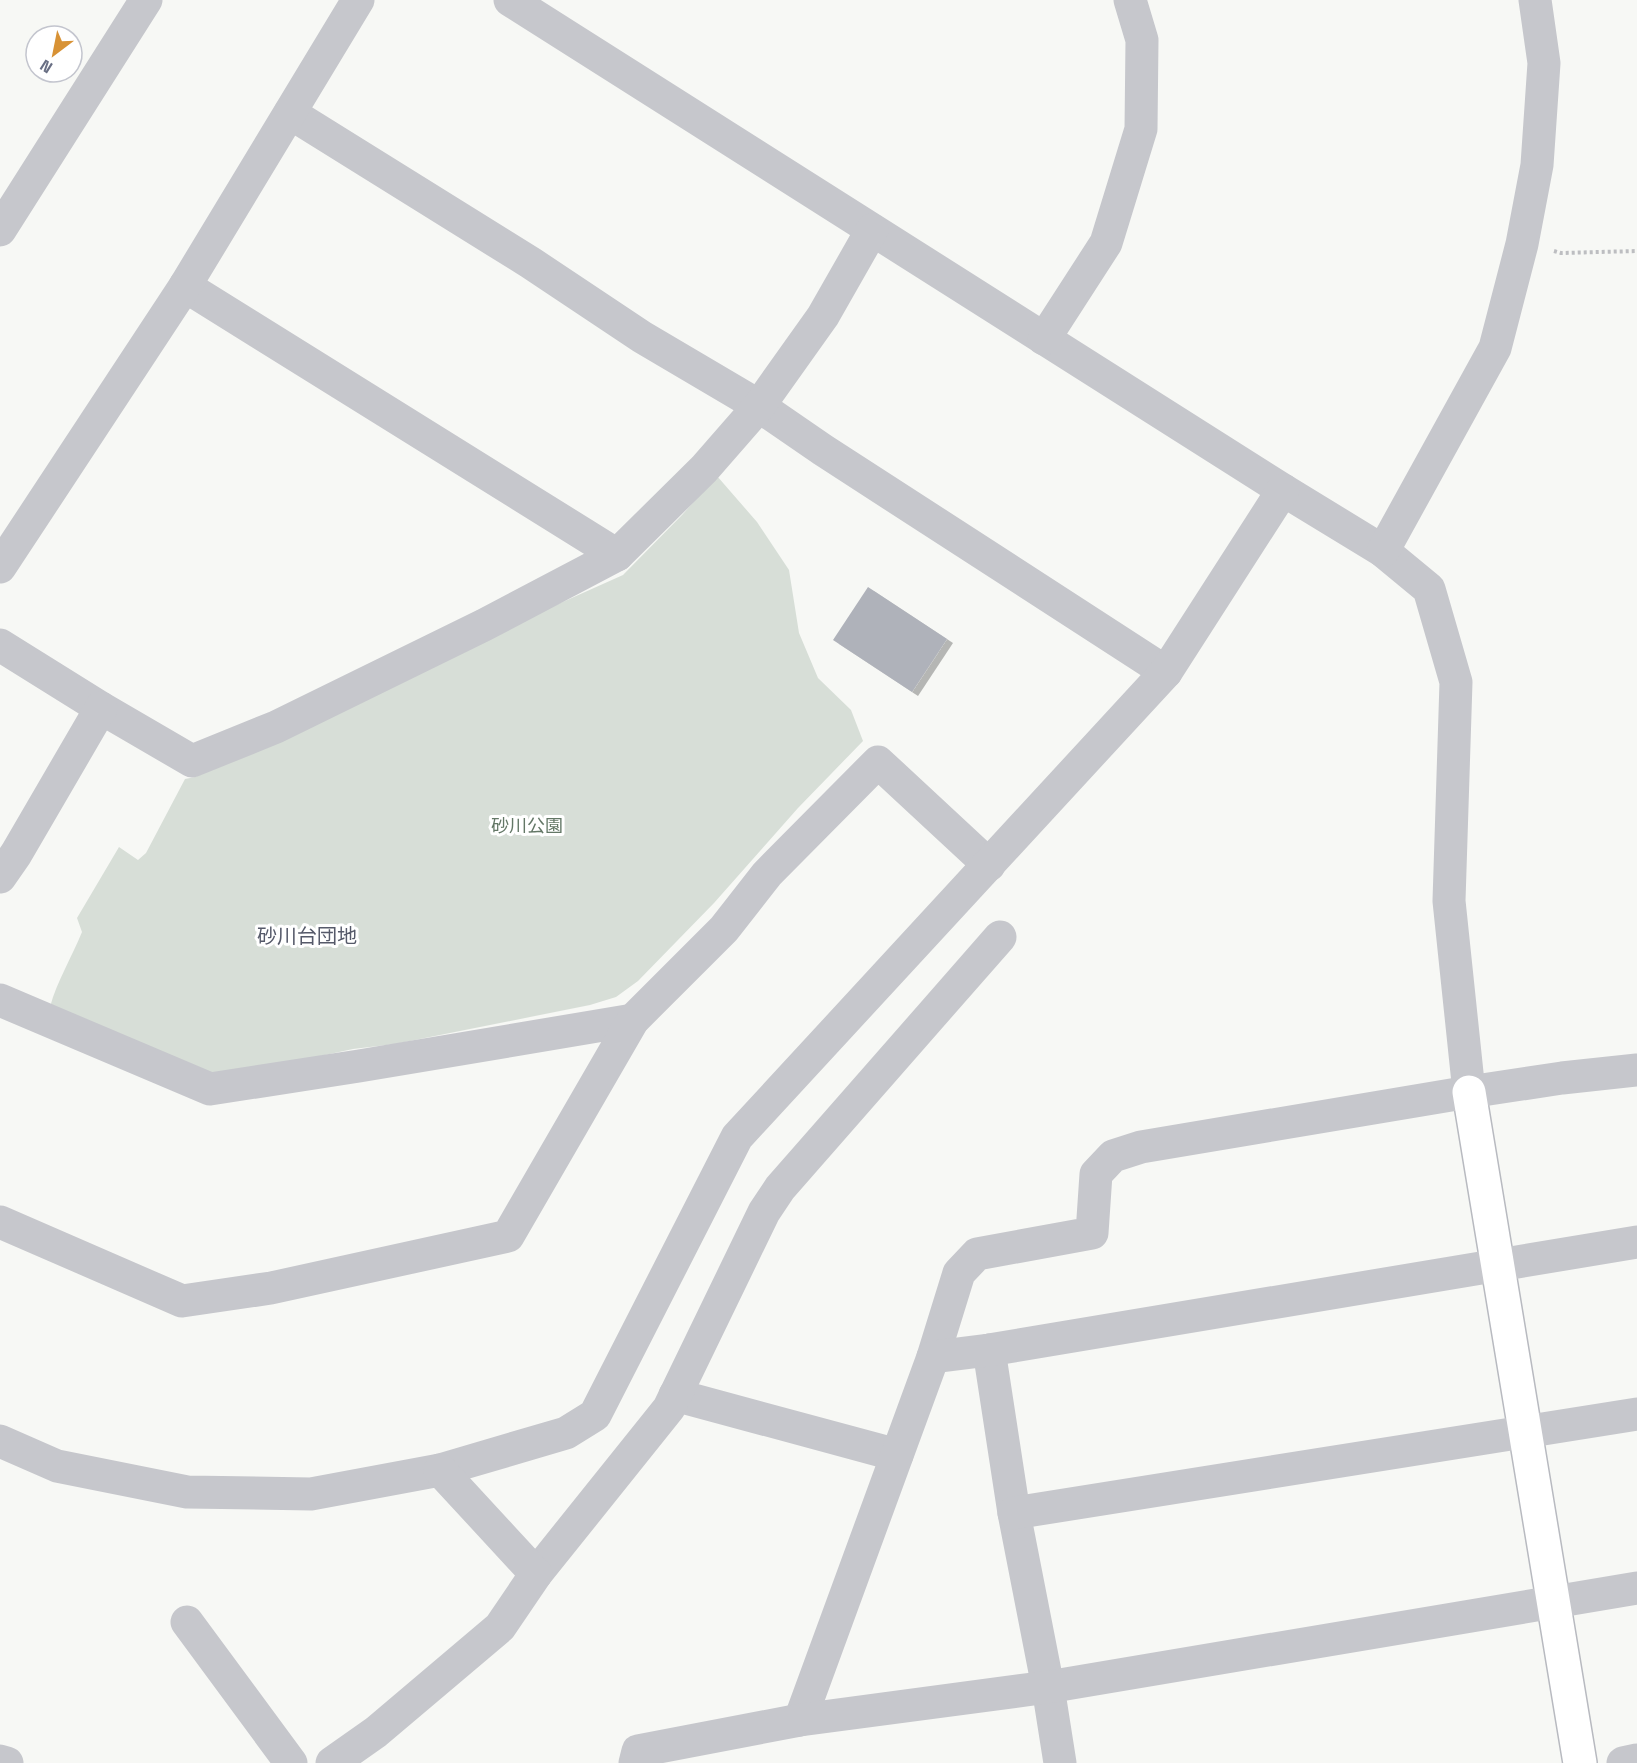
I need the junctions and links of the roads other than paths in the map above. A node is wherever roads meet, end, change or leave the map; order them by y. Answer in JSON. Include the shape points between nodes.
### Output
{"nodes":[{"id":1,"x":146,"y":0,"type":"edge"},
{"id":2,"x":358,"y":0,"type":"edge"},
{"id":3,"x":510,"y":0,"type":"edge"},
{"id":4,"x":1130,"y":0,"type":"edge"},
{"id":5,"x":1535,"y":0,"type":"edge"},
{"id":6,"x":290,"y":113,"type":"junction"},
{"id":7,"x":0,"y":230,"type":"edge"},
{"id":8,"x":872,"y":230,"type":"junction"},
{"id":9,"x":185,"y":286,"type":"junction"},
{"id":10,"x":1044,"y":339,"type":"junction"},
{"id":11,"x":759,"y":406,"type":"junction"},
{"id":12,"x":1283,"y":490,"type":"junction"},
{"id":13,"x":1383,"y":551,"type":"junction"},
{"id":14,"x":617,"y":555,"type":"junction"},
{"id":15,"x":0,"y":567,"type":"edge"},
{"id":16,"x":0,"y":645,"type":"edge"},
{"id":17,"x":1166,"y":672,"type":"junction"},
{"id":18,"x":101,"y":708,"type":"junction"},
{"id":19,"x":989,"y":865,"type":"junction"},
{"id":20,"x":0,"y":877,"type":"edge"},
{"id":21,"x":1000,"y":937,"type":"dead end"},
{"id":22,"x":0,"y":1000,"type":"edge"},
{"id":23,"x":633,"y":1020,"type":"junction"},
{"id":24,"x":1637,"y":1070,"type":"edge"},
{"id":25,"x":1469,"y":1092,"type":"junction"},
{"id":26,"x":0,"y":1222,"type":"edge"},
{"id":27,"x":1637,"y":1242,"type":"edge"},
{"id":28,"x":1498,"y":1264,"type":"junction"},
{"id":29,"x":989,"y":1350,"type":"junction"},
{"id":30,"x":933,"y":1357,"type":"junction"},
{"id":31,"x":675,"y":1395,"type":"junction"},
{"id":32,"x":1637,"y":1414,"type":"edge"},
{"id":33,"x":1526,"y":1431,"type":"junction"},
{"id":34,"x":0,"y":1442,"type":"edge"},
{"id":35,"x":897,"y":1455,"type":"junction"},
{"id":36,"x":440,"y":1470,"type":"junction"},
{"id":37,"x":1014,"y":1513,"type":"junction"},
{"id":38,"x":536,"y":1574,"type":"junction"},
{"id":39,"x":1637,"y":1588,"type":"edge"},
{"id":40,"x":1554,"y":1601,"type":"junction"},
{"id":41,"x":188,"y":1622,"type":"dead end"},
{"id":42,"x":1048,"y":1687,"type":"junction"},
{"id":43,"x":800,"y":1720,"type":"junction"},
{"id":44,"x":1637,"y":1760,"type":"edge"},
{"id":45,"x":0,"y":1761,"type":"edge"},
{"id":46,"x":7,"y":1763,"type":"edge"},
{"id":47,"x":291,"y":1763,"type":"edge"},
{"id":48,"x":333,"y":1763,"type":"edge"},
{"id":49,"x":635,"y":1763,"type":"edge"},
{"id":50,"x":1060,"y":1763,"type":"edge"},
{"id":51,"x":1580,"y":1763,"type":"edge"},
{"id":52,"x":1623,"y":1763,"type":"edge"}],
"edges":[{"from":1,"to":7,"type":"street"},
{"from":2,"to":6,"type":"street"},
{"from":3,"to":8,"type":"street"},
{"from":4,"to":10,"type":"street","via":[[1142,40],[1141,129],[1106,243]]},
{"from":5,"to":13,"type":"street","via":[[1544,63],[1537,165],[1522,244],[1495,348]]},
{"from":6,"to":9,"type":"street"},
{"from":6,"to":11,"type":"street","via":[[642,337]]},
{"from":8,"to":10,"type":"street"},
{"from":8,"to":11,"type":"street","via":[[823,316]]},
{"from":9,"to":14,"type":"street"},
{"from":9,"to":15,"type":"street"},
{"from":10,"to":12,"type":"street"},
{"from":11,"to":14,"type":"street","via":[[704,470]]},
{"from":11,"to":17,"type":"street"},
{"from":12,"to":13,"type":"street"},
{"from":12,"to":17,"type":"street"},
{"from":13,"to":25,"type":"street","via":[[1429,590],[1456,682],[1449,901]]},
{"from":14,"to":18,"type":"street","via":[[276,727],[192,760]]},
{"from":16,"to":18,"type":"street"},
{"from":17,"to":19,"type":"street"},
{"from":18,"to":20,"type":"street"},
{"from":19,"to":23,"type":"street","via":[[878,762],[767,874],[724,929]]},
{"from":19,"to":36,"type":"street","via":[[737,1137],[595,1415],[567,1433]]},
{"from":21,"to":31,"type":"street","via":[[780,1188],[764,1212]]},
{"from":22,"to":23,"type":"street","via":[[210,1089]]},
{"from":23,"to":26,"type":"street","via":[[508,1236],[271,1288],[182,1300]]},
{"from":24,"to":25,"type":"street"},
{"from":25,"to":28,"type":"street"},
{"from":25,"to":30,"type":"street","via":[[1141,1147],[1113,1156],[1096,1174],[1092,1233],[977,1254],[959,1273]]},
{"from":27,"to":28,"type":"street"},
{"from":28,"to":29,"type":"street"},
{"from":28,"to":33,"type":"street"},
{"from":29,"to":30,"type":"street"},
{"from":29,"to":37,"type":"street"},
{"from":30,"to":35,"type":"street"},
{"from":31,"to":35,"type":"street"},
{"from":31,"to":38,"type":"street","via":[[669,1408]]},
{"from":32,"to":33,"type":"street"},
{"from":33,"to":37,"type":"street"},
{"from":33,"to":40,"type":"street"},
{"from":34,"to":36,"type":"street","via":[[57,1467],[187,1492],[311,1494]]},
{"from":35,"to":43,"type":"street"},
{"from":36,"to":38,"type":"street"},
{"from":37,"to":42,"type":"street"},
{"from":38,"to":48,"type":"street","via":[[500,1628]]},
{"from":39,"to":40,"type":"street"},
{"from":40,"to":42,"type":"street"},
{"from":40,"to":51,"type":"street"},
{"from":41,"to":47,"type":"street"},
{"from":42,"to":43,"type":"street"},
{"from":42,"to":50,"type":"street"},
{"from":43,"to":49,"type":"street","via":[[638,1751]]},
{"from":44,"to":52,"type":"street"},
{"from":45,"to":46,"type":"street"}]}
